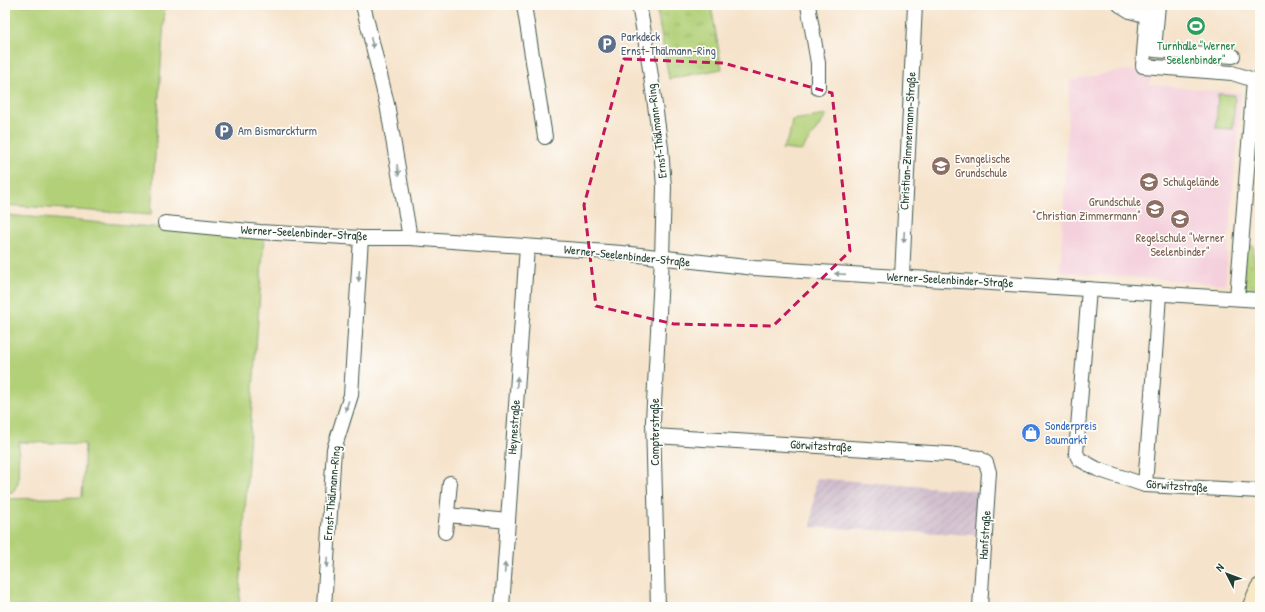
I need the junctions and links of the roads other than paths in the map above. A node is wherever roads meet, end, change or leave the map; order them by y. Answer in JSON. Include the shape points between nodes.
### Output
{"nodes":[{"id":1,"x":363,"y":5,"type":"edge"},
{"id":2,"x":524,"y":5,"type":"edge"},
{"id":3,"x":639,"y":5,"type":"edge"},
{"id":4,"x":808,"y":5,"type":"edge"},
{"id":5,"x":914,"y":5,"type":"edge"},
{"id":6,"x":1120,"y":5,"type":"edge"},
{"id":7,"x":1154,"y":13,"type":"edge"},
{"id":8,"x":1233,"y":56,"type":"dead end"},
{"id":9,"x":1257,"y":80,"type":"edge"},
{"id":10,"x":818,"y":88,"type":"dead end"},
{"id":11,"x":545,"y":137,"type":"dead end"},
{"id":12,"x":165,"y":223,"type":"dead end"},
{"id":13,"x":361,"y":238,"type":"junction"},
{"id":14,"x":410,"y":238,"type":"junction"},
{"id":15,"x":527,"y":247,"type":"junction"},
{"id":16,"x":662,"y":258,"type":"junction"},
{"id":17,"x":902,"y":277,"type":"junction"},
{"id":18,"x":1089,"y":289,"type":"junction"},
{"id":19,"x":1159,"y":293,"type":"junction"},
{"id":20,"x":1237,"y":298,"type":"junction"},
{"id":21,"x":1260,"y":300,"type":"edge"},
{"id":22,"x":654,"y":436,"type":"junction"},
{"id":23,"x":986,"y":463,"type":"joint"},
{"id":24,"x":450,"y":483,"type":"dead end"},
{"id":25,"x":1145,"y":485,"type":"junction"},
{"id":26,"x":1260,"y":491,"type":"edge"},
{"id":27,"x":447,"y":515,"type":"junction"},
{"id":28,"x":508,"y":521,"type":"junction"},
{"id":29,"x":446,"y":532,"type":"dead end"},
{"id":30,"x":1260,"y":588,"type":"edge"},
{"id":31,"x":324,"y":607,"type":"edge"},
{"id":32,"x":502,"y":607,"type":"edge"},
{"id":33,"x":658,"y":607,"type":"edge"},
{"id":34,"x":980,"y":607,"type":"edge"},
{"id":35,"x":1252,"y":607,"type":"edge"}],
"edges":[{"from":1,"to":14,"type":"street","one_way":true,"via":[[387,104]]},
{"from":2,"to":11,"type":"street"},
{"from":3,"to":16,"type":"street","name":"Ernst-Thälmann-Ring","via":[[661,148],[664,187]]},
{"from":4,"to":10,"type":"street","via":[[818,63]]},
{"from":5,"to":17,"type":"street","name":"Christian-Zimmermann-Straße","one_way":true},
{"from":6,"to":7,"type":"street","via":[[1130,11]]},
{"from":7,"to":8,"type":"street","via":[[1154,50]]},
{"from":7,"to":9,"type":"street","via":[[1143,66],[1232,73]]},
{"from":9,"to":20,"type":"street"},
{"from":12,"to":13,"type":"street","name":"Werner-Seelenbinder-Straße"},
{"from":13,"to":14,"type":"street","name":"Werner-Seelenbinder-Straße"},
{"from":13,"to":31,"type":"street","name":"Ernst-Thälmann-Ring","one_way":true,"via":[[351,395],[334,449]]},
{"from":14,"to":15,"type":"street","name":"Werner-Seelenbinder-Straße"},
{"from":15,"to":16,"type":"street","name":"Werner-Seelenbinder-Straße"},
{"from":28,"to":15,"type":"street","name":"Heynestraße","one_way":true},
{"from":17,"to":16,"type":"street","name":"Werner-Seelenbinder-Straße","one_way":true,"via":[[755,268]]},
{"from":16,"to":22,"type":"street","name":"Compterstraße"},
{"from":17,"to":18,"type":"street","name":"Werner-Seelenbinder-Straße"},
{"from":18,"to":19,"type":"street","name":"Werner-Seelenbinder-Straße"},
{"from":18,"to":25,"type":"street","name":"Görwitzstraße","via":[[1076,453],[1079,459],[1097,469]]},
{"from":19,"to":20,"type":"street","name":"Werner-Seelenbinder-Straße"},
{"from":19,"to":25,"type":"street"},
{"from":20,"to":21,"type":"street","name":"Werner-Seelenbinder-Straße"},
{"from":22,"to":23,"type":"street","name":"Görwitzstraße","via":[[948,454],[979,458]]},
{"from":22,"to":33,"type":"street","name":"Compterstraße"},
{"from":23,"to":34,"type":"street","name":"Hanfstraße","via":[[989,472]]},
{"from":24,"to":27,"type":"street"},
{"from":25,"to":26,"type":"street","name":"Görwitzstraße"},
{"from":27,"to":28,"type":"street"},
{"from":27,"to":29,"type":"street"},
{"from":32,"to":28,"type":"street","name":"Heynestraße","one_way":true},
{"from":30,"to":35,"type":"main road"}]}
